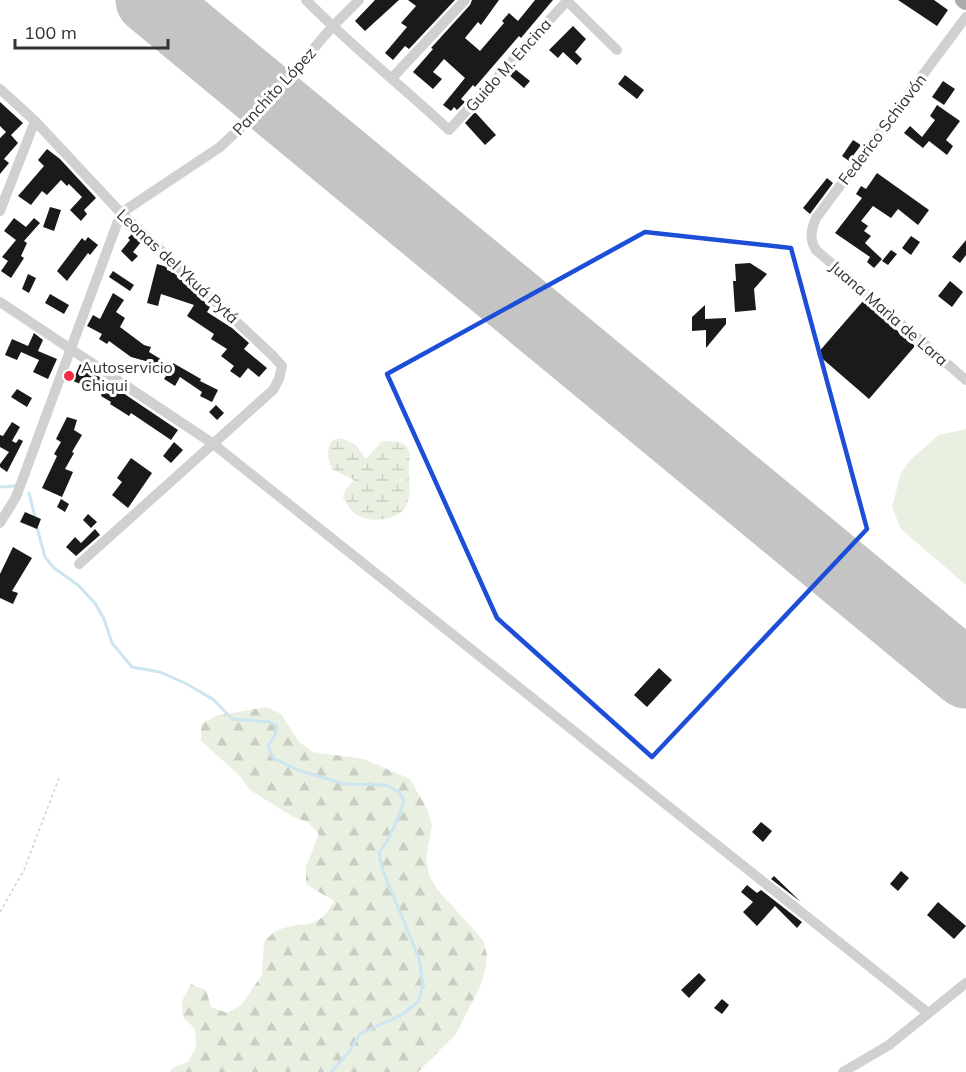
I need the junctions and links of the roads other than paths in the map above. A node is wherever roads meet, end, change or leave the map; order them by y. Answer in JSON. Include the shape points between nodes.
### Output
{"nodes":[{"id":1,"x":306,"y":0,"type":"edge"},
{"id":2,"x":359,"y":0,"type":"edge"},
{"id":3,"x":465,"y":0,"type":"edge"},
{"id":4,"x":566,"y":0,"type":"edge"},
{"id":5,"x":966,"y":17,"type":"edge"},
{"id":6,"x":332,"y":27,"type":"junction"},
{"id":7,"x":617,"y":50,"type":"dead end"},
{"id":8,"x":392,"y":78,"type":"junction"},
{"id":9,"x":0,"y":89,"type":"edge"},
{"id":10,"x":35,"y":121,"type":"junction"},
{"id":11,"x":0,"y":211,"type":"edge"},
{"id":12,"x":121,"y":213,"type":"junction"},
{"id":13,"x":813,"y":245,"type":"joint"},
{"id":14,"x":0,"y":302,"type":"edge"},
{"id":15,"x":70,"y":348,"type":"junction"},
{"id":16,"x":966,"y":380,"type":"edge"},
{"id":17,"x":212,"y":443,"type":"junction"},
{"id":18,"x":0,"y":524,"type":"edge"},
{"id":19,"x":79,"y":564,"type":"dead end"},
{"id":20,"x":966,"y":983,"type":"edge"},
{"id":21,"x":928,"y":1013,"type":"junction"},
{"id":22,"x":843,"y":1072,"type":"edge"}],
"edges":[{"from":1,"to":6,"type":"street"},
{"from":2,"to":6,"type":"street","name":"Panchito López"},
{"from":3,"to":8,"type":"street"},
{"from":4,"to":7,"type":"street"},
{"from":4,"to":8,"type":"street","name":"Guido M. Encina","via":[[449,130]]},
{"from":5,"to":13,"type":"street","name":"Federico Schiavón","via":[[816,218]]},
{"from":6,"to":8,"type":"street"},
{"from":6,"to":12,"type":"street","name":"Panchito López","via":[[270,100],[220,147]]},
{"from":9,"to":10,"type":"street","name":"Leonas del Ykuá Pytá"},
{"from":10,"to":11,"type":"street"},
{"from":10,"to":12,"type":"street","name":"Leonas del Ykuá Pytá"},
{"from":12,"to":15,"type":"street"},
{"from":12,"to":17,"type":"street","name":"Leonas del Ykuá Pytá","via":[[282,366],[273,390]]},
{"from":13,"to":16,"type":"street","name":"Juana Marìa de Lara"},
{"from":14,"to":15,"type":"street"},
{"from":15,"to":17,"type":"street"},
{"from":15,"to":18,"type":"street","via":[[16,497]]},
{"from":17,"to":19,"type":"street"},
{"from":17,"to":21,"type":"street"},
{"from":20,"to":21,"type":"street"},
{"from":21,"to":22,"type":"street","via":[[889,1045]]}]}
